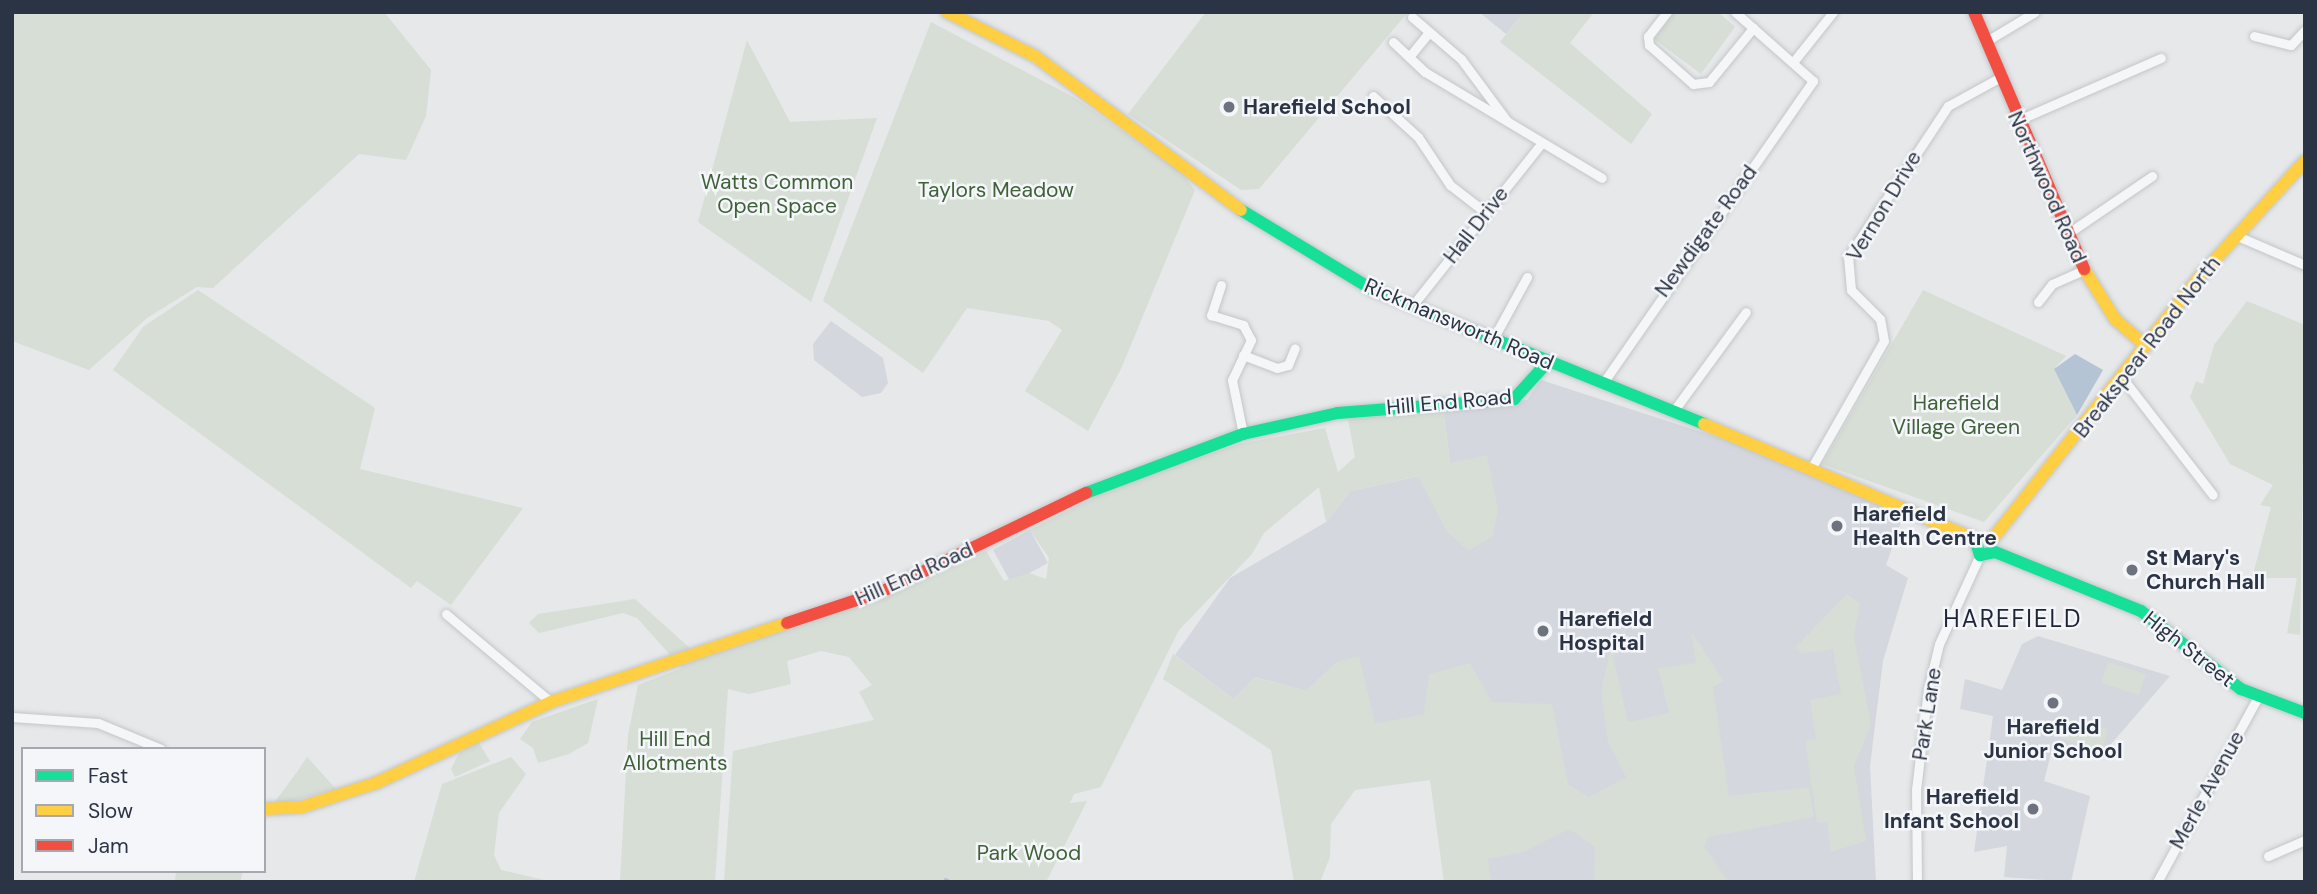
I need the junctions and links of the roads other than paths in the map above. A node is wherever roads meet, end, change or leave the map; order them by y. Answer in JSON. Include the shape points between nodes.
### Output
{"nodes":[{"id":1,"x":947,"y":12,"type":"edge"},
{"id":2,"x":1667,"y":12,"type":"edge"},
{"id":3,"x":1735,"y":12,"type":"edge"},
{"id":4,"x":1833,"y":12,"type":"edge"},
{"id":5,"x":1974,"y":12,"type":"edge"},
{"id":6,"x":2035,"y":12,"type":"edge"},
{"id":7,"x":1412,"y":17,"type":"dead end"},
{"id":8,"x":1753,"y":28,"type":"junction"},
{"id":9,"x":2305,"y":30,"type":"edge"},
{"id":10,"x":1429,"y":32,"type":"junction"},
{"id":11,"x":2253,"y":36,"type":"dead end"},
{"id":12,"x":1393,"y":41,"type":"dead end"},
{"id":13,"x":1985,"y":42,"type":"junction"},
{"id":14,"x":1409,"y":57,"type":"junction"},
{"id":15,"x":2161,"y":58,"type":"dead end"},
{"id":16,"x":1794,"y":61,"type":"junction"},
{"id":17,"x":1999,"y":78,"type":"junction"},
{"id":18,"x":1373,"y":96,"type":"dead end"},
{"id":19,"x":2016,"y":121,"type":"junction"},
{"id":20,"x":1511,"y":125,"type":"junction"},
{"id":21,"x":1541,"y":144,"type":"junction"},
{"id":22,"x":2305,"y":161,"type":"edge"},
{"id":23,"x":2152,"y":176,"type":"dead end"},
{"id":24,"x":1602,"y":178,"type":"dead end"},
{"id":25,"x":1485,"y":212,"type":"junction"},
{"id":26,"x":2067,"y":234,"type":"junction"},
{"id":27,"x":2236,"y":236,"type":"junction"},
{"id":28,"x":2304,"y":262,"type":"edge"},
{"id":29,"x":2084,"y":270,"type":"junction"},
{"id":30,"x":1527,"y":277,"type":"dead end"},
{"id":31,"x":1221,"y":285,"type":"dead end"},
{"id":32,"x":2038,"y":302,"type":"dead end"},
{"id":33,"x":1412,"y":306,"type":"junction"},
{"id":34,"x":1746,"y":313,"type":"dead end"},
{"id":35,"x":1491,"y":342,"type":"junction"},
{"id":36,"x":2146,"y":346,"type":"junction"},
{"id":37,"x":1295,"y":348,"type":"dead end"},
{"id":38,"x":1243,"y":355,"type":"junction"},
{"id":39,"x":1546,"y":364,"type":"junction"},
{"id":40,"x":2124,"y":380,"type":"junction"},
{"id":41,"x":1603,"y":383,"type":"junction"},
{"id":42,"x":1675,"y":410,"type":"junction"},
{"id":43,"x":1243,"y":434,"type":"junction"},
{"id":44,"x":1812,"y":467,"type":"junction"},
{"id":45,"x":2213,"y":495,"type":"dead end"},
{"id":46,"x":1994,"y":537,"type":"junction"},
{"id":47,"x":1975,"y":540,"type":"junction"},
{"id":48,"x":1995,"y":552,"type":"junction"},
{"id":49,"x":1980,"y":555,"type":"junction"},
{"id":50,"x":446,"y":614,"type":"dead end"},
{"id":51,"x":2258,"y":697,"type":"junction"},
{"id":52,"x":551,"y":702,"type":"junction"},
{"id":53,"x":2305,"y":713,"type":"edge"},
{"id":54,"x":12,"y":717,"type":"edge"},
{"id":55,"x":156,"y":747,"type":"edge"},
{"id":56,"x":271,"y":809,"type":"edge"},
{"id":57,"x":2305,"y":840,"type":"edge"},
{"id":58,"x":2268,"y":856,"type":"dead end"},
{"id":59,"x":1917,"y":882,"type":"edge"},
{"id":60,"x":2157,"y":882,"type":"edge"}],
"edges":[{"from":1,"to":33,"type":"street","name":"Rickmansworth Road","via":[[1035,56],[1244,212],[1373,290]]},
{"from":2,"to":8,"type":"street","via":[[1649,45],[1693,83],[1710,82]]},
{"from":3,"to":8,"type":"street"},
{"from":4,"to":16,"type":"street"},
{"from":5,"to":13,"type":"street","name":"Northwood Road"},
{"from":6,"to":13,"type":"street"},
{"from":7,"to":10,"type":"street"},
{"from":8,"to":16,"type":"street"},
{"from":9,"to":11,"type":"street","via":[[2291,45]]},
{"from":10,"to":14,"type":"street"},
{"from":10,"to":20,"type":"street","via":[[1461,59]]},
{"from":12,"to":14,"type":"street"},
{"from":13,"to":17,"type":"street","name":"Northwood Road"},
{"from":14,"to":20,"type":"street"},
{"from":15,"to":19,"type":"street"},
{"from":16,"to":41,"type":"street","name":"Newdigate Road","via":[[1813,81]]},
{"from":17,"to":19,"type":"street","name":"Northwood Road"},
{"from":17,"to":44,"type":"street","name":"Vernon Drive","via":[[1948,106],[1849,257],[1851,290],[1877,315],[1884,341]]},
{"from":18,"to":25,"type":"street","via":[[1418,137],[1450,185]]},
{"from":19,"to":26,"type":"street","name":"Northwood Road"},
{"from":20,"to":21,"type":"street"},
{"from":21,"to":24,"type":"street"},
{"from":21,"to":25,"type":"street","name":"Hall Drive"},
{"from":22,"to":27,"type":"street","name":"Breakspear Road North"},
{"from":23,"to":26,"type":"street"},
{"from":25,"to":33,"type":"street","name":"Hall Drive"},
{"from":26,"to":29,"type":"street","name":"Northwood Road"},
{"from":27,"to":28,"type":"street"},
{"from":27,"to":36,"type":"street","name":"Breakspear Road North"},
{"from":29,"to":32,"type":"street","via":[[2052,284]]},
{"from":29,"to":36,"type":"street","name":"Northwood Road","via":[[2115,319]]},
{"from":30,"to":35,"type":"street"},
{"from":31,"to":38,"type":"street","via":[[1211,315],[1243,325],[1251,340]]},
{"from":33,"to":35,"type":"street","name":"Rickmansworth Road"},
{"from":34,"to":42,"type":"street"},
{"from":35,"to":39,"type":"street","name":"Rickmansworth Road"},
{"from":36,"to":40,"type":"street","name":"Breakspear Road North"},
{"from":37,"to":38,"type":"street","via":[[1288,365],[1277,368]]},
{"from":38,"to":43,"type":"street","via":[[1232,380]]},
{"from":39,"to":41,"type":"street","name":"Rickmansworth Road"},
{"from":39,"to":43,"type":"street","name":"Hill End Road","via":[[1525,394],[1514,399],[1338,413]]},
{"from":40,"to":45,"type":"street"},
{"from":40,"to":46,"type":"street","name":"Breakspear Road North"},
{"from":41,"to":42,"type":"street","name":"Rickmansworth Road"},
{"from":42,"to":44,"type":"street","name":"Rickmansworth Road"},
{"from":43,"to":52,"type":"street","name":"Hill End Road","via":[[1117,478],[881,592]]},
{"from":44,"to":47,"type":"street","name":"Rickmansworth Road"},
{"from":46,"to":47,"type":"street","via":[[1984,534]]},
{"from":46,"to":48,"type":"street"},
{"from":47,"to":49,"type":"street"},
{"from":48,"to":49,"type":"street"},
{"from":48,"to":51,"type":"street","name":"High Street","via":[[2141,611]]},
{"from":49,"to":59,"type":"street","name":"Park Lane","via":[[1939,645],[1928,690],[1916,790]]},
{"from":50,"to":52,"type":"street"},
{"from":51,"to":53,"type":"street","name":"High Street"},
{"from":51,"to":60,"type":"street","name":"Merle Avenue"},
{"from":52,"to":56,"type":"street","name":"Hill End Road","via":[[376,783]]},
{"from":54,"to":55,"type":"street","via":[[98,723]]},
{"from":57,"to":58,"type":"street"}]}
